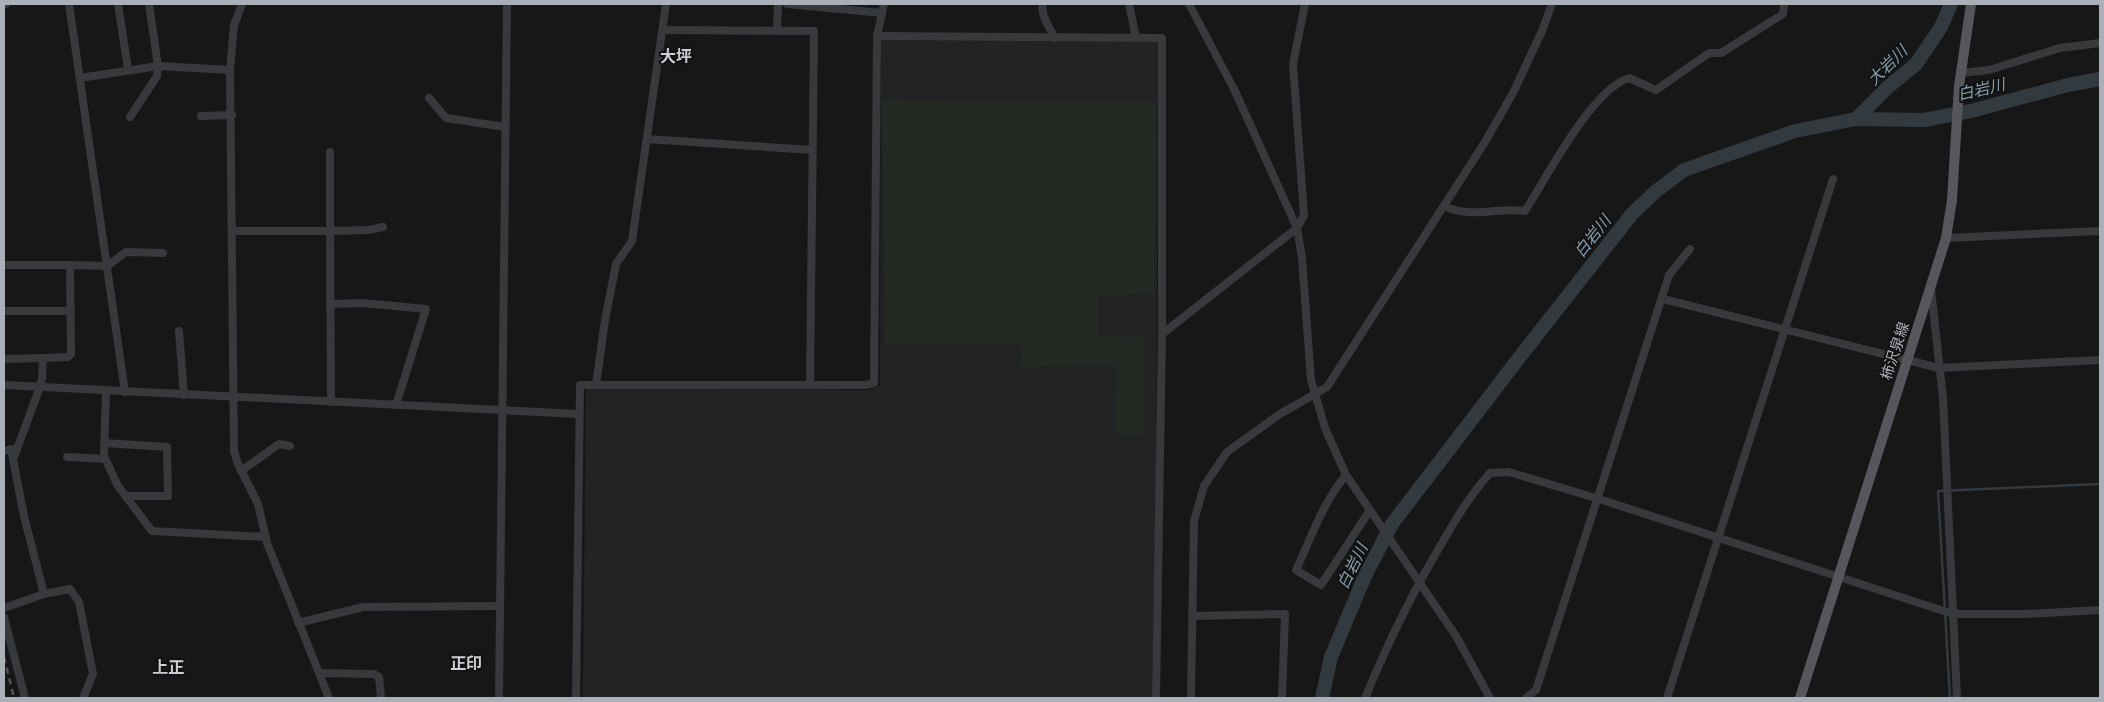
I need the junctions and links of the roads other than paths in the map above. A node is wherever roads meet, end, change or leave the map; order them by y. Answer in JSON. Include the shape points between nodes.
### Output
{"nodes":[{"id":1,"x":69,"y":4,"type":"edge"},
{"id":2,"x":118,"y":4,"type":"edge"},
{"id":3,"x":149,"y":4,"type":"edge"},
{"id":4,"x":242,"y":4,"type":"edge"},
{"id":5,"x":507,"y":4,"type":"edge"},
{"id":6,"x":666,"y":4,"type":"edge"},
{"id":7,"x":778,"y":4,"type":"edge"},
{"id":8,"x":787,"y":4,"type":"edge"},
{"id":9,"x":884,"y":4,"type":"edge"},
{"id":10,"x":1043,"y":4,"type":"edge"},
{"id":11,"x":1129,"y":4,"type":"edge"},
{"id":12,"x":1189,"y":4,"type":"edge"},
{"id":13,"x":1305,"y":4,"type":"edge"},
{"id":14,"x":1552,"y":4,"type":"edge"},
{"id":15,"x":1784,"y":4,"type":"edge"},
{"id":16,"x":1971,"y":4,"type":"edge"},
{"id":17,"x":882,"y":13,"type":"junction"},
{"id":18,"x":662,"y":30,"type":"junction"},
{"id":19,"x":777,"y":31,"type":"junction"},
{"id":20,"x":877,"y":36,"type":"junction"},
{"id":21,"x":1055,"y":38,"type":"junction"},
{"id":22,"x":1136,"y":38,"type":"junction"},
{"id":23,"x":2100,"y":43,"type":"edge"},
{"id":24,"x":158,"y":66,"type":"junction"},
{"id":25,"x":128,"y":69,"type":"junction"},
{"id":26,"x":230,"y":70,"type":"junction"},
{"id":27,"x":1960,"y":73,"type":"junction"},
{"id":28,"x":80,"y":78,"type":"junction"},
{"id":29,"x":429,"y":98,"type":"dead end"},
{"id":30,"x":232,"y":115,"type":"junction"},
{"id":31,"x":201,"y":116,"type":"dead end"},
{"id":32,"x":130,"y":117,"type":"dead end"},
{"id":33,"x":505,"y":127,"type":"junction"},
{"id":34,"x":647,"y":139,"type":"junction"},
{"id":35,"x":812,"y":150,"type":"junction"},
{"id":36,"x":330,"y":152,"type":"dead end"},
{"id":37,"x":1834,"y":179,"type":"dead end"},
{"id":38,"x":1444,"y":206,"type":"junction"},
{"id":39,"x":383,"y":227,"type":"dead end"},
{"id":40,"x":1297,"y":228,"type":"junction"},
{"id":41,"x":232,"y":230,"type":"junction"},
{"id":42,"x":2100,"y":231,"type":"edge"},
{"id":43,"x":330,"y":232,"type":"junction"},
{"id":44,"x":1946,"y":238,"type":"junction"},
{"id":45,"x":1690,"y":249,"type":"dead end"},
{"id":46,"x":163,"y":253,"type":"dead end"},
{"id":47,"x":4,"y":265,"type":"edge"},
{"id":48,"x":70,"y":265,"type":"junction"},
{"id":49,"x":107,"y":266,"type":"junction"},
{"id":50,"x":1931,"y":289,"type":"junction"},
{"id":51,"x":1663,"y":299,"type":"junction"},
{"id":52,"x":330,"y":304,"type":"junction"},
{"id":53,"x":4,"y":311,"type":"edge"},
{"id":54,"x":71,"y":311,"type":"junction"},
{"id":55,"x":1784,"y":330,"type":"junction"},
{"id":56,"x":179,"y":331,"type":"dead end"},
{"id":57,"x":1162,"y":334,"type":"junction"},
{"id":58,"x":4,"y":358,"type":"edge"},
{"id":59,"x":43,"y":358,"type":"junction"},
{"id":60,"x":2100,"y":360,"type":"edge"},
{"id":61,"x":1908,"y":361,"type":"junction"},
{"id":62,"x":1940,"y":368,"type":"junction"},
{"id":63,"x":4,"y":385,"type":"edge"},
{"id":64,"x":596,"y":385,"type":"junction"},
{"id":65,"x":810,"y":385,"type":"junction"},
{"id":66,"x":40,"y":387,"type":"junction"},
{"id":67,"x":106,"y":391,"type":"junction"},
{"id":68,"x":125,"y":392,"type":"junction"},
{"id":69,"x":1314,"y":394,"type":"junction"},
{"id":70,"x":184,"y":395,"type":"junction"},
{"id":71,"x":234,"y":398,"type":"junction"},
{"id":72,"x":330,"y":402,"type":"junction"},
{"id":73,"x":396,"y":405,"type":"junction"},
{"id":74,"x":502,"y":411,"type":"junction"},
{"id":75,"x":578,"y":414,"type":"junction"},
{"id":76,"x":104,"y":443,"type":"junction"},
{"id":77,"x":290,"y":446,"type":"dead end"},
{"id":78,"x":4,"y":451,"type":"edge"},
{"id":79,"x":67,"y":457,"type":"dead end"},
{"id":80,"x":13,"y":459,"type":"junction"},
{"id":81,"x":105,"y":459,"type":"junction"},
{"id":82,"x":241,"y":471,"type":"junction"},
{"id":83,"x":1346,"y":475,"type":"junction"},
{"id":84,"x":126,"y":496,"type":"junction"},
{"id":85,"x":1599,"y":498,"type":"junction"},
{"id":86,"x":1370,"y":510,"type":"junction"},
{"id":87,"x":266,"y":536,"type":"junction"},
{"id":88,"x":1719,"y":537,"type":"junction"},
{"id":89,"x":1839,"y":577,"type":"junction"},
{"id":90,"x":1418,"y":582,"type":"junction"},
{"id":91,"x":44,"y":594,"type":"junction"},
{"id":92,"x":500,"y":606,"type":"junction"},
{"id":93,"x":4,"y":608,"type":"edge"},
{"id":94,"x":2100,"y":610,"type":"edge"},
{"id":95,"x":1953,"y":614,"type":"junction"},
{"id":96,"x":1192,"y":616,"type":"junction"},
{"id":97,"x":4,"y":617,"type":"edge"},
{"id":98,"x":298,"y":623,"type":"junction"},
{"id":99,"x":319,"y":673,"type":"junction"},
{"id":100,"x":25,"y":698,"type":"edge"},
{"id":101,"x":83,"y":698,"type":"edge"},
{"id":102,"x":329,"y":698,"type":"edge"},
{"id":103,"x":381,"y":698,"type":"edge"},
{"id":104,"x":499,"y":698,"type":"edge"},
{"id":105,"x":576,"y":698,"type":"edge"},
{"id":106,"x":1156,"y":698,"type":"edge"},
{"id":107,"x":1191,"y":698,"type":"edge"},
{"id":108,"x":1282,"y":698,"type":"edge"},
{"id":109,"x":1365,"y":698,"type":"edge"},
{"id":110,"x":1490,"y":698,"type":"edge"},
{"id":111,"x":1526,"y":698,"type":"edge"},
{"id":112,"x":1667,"y":698,"type":"edge"},
{"id":113,"x":1800,"y":698,"type":"edge"},
{"id":114,"x":1957,"y":698,"type":"edge"}],
"edges":[{"from":1,"to":28,"type":"street"},
{"from":2,"to":25,"type":"street"},
{"from":3,"to":24,"type":"street"},
{"from":4,"to":26,"type":"street","via":[[234,25]]},
{"from":5,"to":33,"type":"street"},
{"from":6,"to":18,"type":"street"},
{"from":7,"to":19,"type":"street"},
{"from":8,"to":17,"type":"street"},
{"from":9,"to":17,"type":"street"},
{"from":10,"to":21,"type":"street"},
{"from":11,"to":22,"type":"street"},
{"from":12,"to":40,"type":"street","via":[[1235,91]]},
{"from":13,"to":40,"type":"street","via":[[1293,64],[1304,215]]},
{"from":14,"to":38,"type":"street","via":[[1514,91]]},
{"from":15,"to":38,"type":"street","via":[[1783,14],[1721,52],[1709,53],[1656,90],[1629,78],[1619,81],[1604,93],[1584,118],[1525,211],[1513,209],[1468,214]]},
{"from":16,"to":27,"type":"main road","name":"柿沢泉線"},
{"from":17,"to":20,"type":"street"},
{"from":18,"to":19,"type":"street"},
{"from":18,"to":34,"type":"street"},
{"from":19,"to":35,"type":"street","via":[[814,31]]},
{"from":20,"to":21,"type":"street"},
{"from":20,"to":65,"type":"street","via":[[874,383]]},
{"from":21,"to":22,"type":"street"},
{"from":22,"to":57,"type":"street","via":[[1162,38]]},
{"from":23,"to":27,"type":"street","via":[[2060,48],[1988,70]]},
{"from":24,"to":25,"type":"street"},
{"from":24,"to":26,"type":"street"},
{"from":24,"to":32,"type":"street","via":[[156,76]]},
{"from":25,"to":28,"type":"street"},
{"from":26,"to":30,"type":"street"},
{"from":27,"to":44,"type":"main road","name":"柿沢泉線","via":[[1952,200]]},
{"from":28,"to":49,"type":"street"},
{"from":29,"to":33,"type":"street","via":[[446,118]]},
{"from":30,"to":31,"type":"street"},
{"from":30,"to":41,"type":"street"},
{"from":33,"to":74,"type":"street"},
{"from":34,"to":35,"type":"street"},
{"from":34,"to":64,"type":"street","via":[[632,241],[616,264]]},
{"from":35,"to":65,"type":"street"},
{"from":36,"to":43,"type":"street"},
{"from":37,"to":55,"type":"street"},
{"from":38,"to":69,"type":"street","via":[[1326,387]]},
{"from":39,"to":43,"type":"street"},
{"from":40,"to":57,"type":"street"},
{"from":40,"to":69,"type":"street"},
{"from":41,"to":43,"type":"street"},
{"from":41,"to":71,"type":"street"},
{"from":42,"to":44,"type":"street"},
{"from":43,"to":52,"type":"street"},
{"from":44,"to":50,"type":"main road","name":"柿沢泉線"},
{"from":45,"to":51,"type":"street","via":[[1669,275]]},
{"from":46,"to":49,"type":"street","via":[[126,252]]},
{"from":47,"to":48,"type":"street"},
{"from":48,"to":49,"type":"street"},
{"from":48,"to":54,"type":"street"},
{"from":49,"to":68,"type":"street"},
{"from":50,"to":61,"type":"main road","name":"柿沢泉線"},
{"from":50,"to":62,"type":"street"},
{"from":51,"to":55,"type":"street"},
{"from":51,"to":85,"type":"street"},
{"from":52,"to":72,"type":"street"},
{"from":52,"to":73,"type":"street","via":[[426,308]]},
{"from":53,"to":54,"type":"street"},
{"from":54,"to":59,"type":"street","via":[[71,354],[68,357]]},
{"from":55,"to":61,"type":"street"},
{"from":55,"to":88,"type":"street"},
{"from":56,"to":70,"type":"street"},
{"from":57,"to":106,"type":"street"},
{"from":58,"to":59,"type":"street"},
{"from":59,"to":66,"type":"street"},
{"from":60,"to":62,"type":"street"},
{"from":61,"to":62,"type":"street"},
{"from":61,"to":89,"type":"main road","name":"柿沢泉線"},
{"from":62,"to":95,"type":"street"},
{"from":63,"to":66,"type":"street"},
{"from":64,"to":65,"type":"street"},
{"from":64,"to":75,"type":"street","via":[[580,385]]},
{"from":66,"to":67,"type":"street"},
{"from":66,"to":80,"type":"street"},
{"from":67,"to":68,"type":"street"},
{"from":67,"to":76,"type":"street"},
{"from":68,"to":70,"type":"street"},
{"from":69,"to":83,"type":"street"},
{"from":69,"to":96,"type":"street","via":[[1227,452],[1204,486],[1194,521]]},
{"from":70,"to":71,"type":"street"},
{"from":71,"to":72,"type":"street"},
{"from":71,"to":82,"type":"street","via":[[234,451]]},
{"from":72,"to":73,"type":"street"},
{"from":73,"to":74,"type":"street"},
{"from":74,"to":75,"type":"street"},
{"from":74,"to":92,"type":"street"},
{"from":75,"to":105,"type":"street"},
{"from":76,"to":81,"type":"street"},
{"from":76,"to":84,"type":"street","via":[[167,447],[168,496]]},
{"from":77,"to":82,"type":"street","via":[[279,444]]},
{"from":78,"to":80,"type":"street","via":[[11,449]]},
{"from":79,"to":81,"type":"street"},
{"from":80,"to":91,"type":"street"},
{"from":81,"to":84,"type":"street"},
{"from":82,"to":87,"type":"street","via":[[258,504]]},
{"from":83,"to":86,"type":"street"},
{"from":83,"to":86,"type":"street","via":[[1320,517],[1296,570],[1321,585]]},
{"from":84,"to":87,"type":"street","via":[[152,530]]},
{"from":85,"to":88,"type":"street"},
{"from":85,"to":90,"type":"street","via":[[1509,472],[1490,473],[1462,508]]},
{"from":85,"to":111,"type":"street","via":[[1536,690]]},
{"from":86,"to":90,"type":"street"},
{"from":87,"to":98,"type":"street"},
{"from":88,"to":89,"type":"street"},
{"from":88,"to":112,"type":"street"},
{"from":89,"to":95,"type":"street"},
{"from":89,"to":113,"type":"main road","name":"柿沢泉線"},
{"from":90,"to":109,"type":"street"},
{"from":90,"to":110,"type":"street","via":[[1456,636]]},
{"from":91,"to":93,"type":"street"},
{"from":91,"to":101,"type":"street","via":[[70,589],[79,602],[93,674]]},
{"from":92,"to":98,"type":"street","via":[[363,607]]},
{"from":92,"to":104,"type":"street"},
{"from":94,"to":95,"type":"street"},
{"from":95,"to":114,"type":"street"},
{"from":96,"to":107,"type":"street"},
{"from":96,"to":108,"type":"street","via":[[1286,614]]},
{"from":97,"to":100,"type":"street"},
{"from":98,"to":99,"type":"street"},
{"from":99,"to":102,"type":"street"},
{"from":99,"to":103,"type":"street","via":[[374,674],[380,677]]}]}
